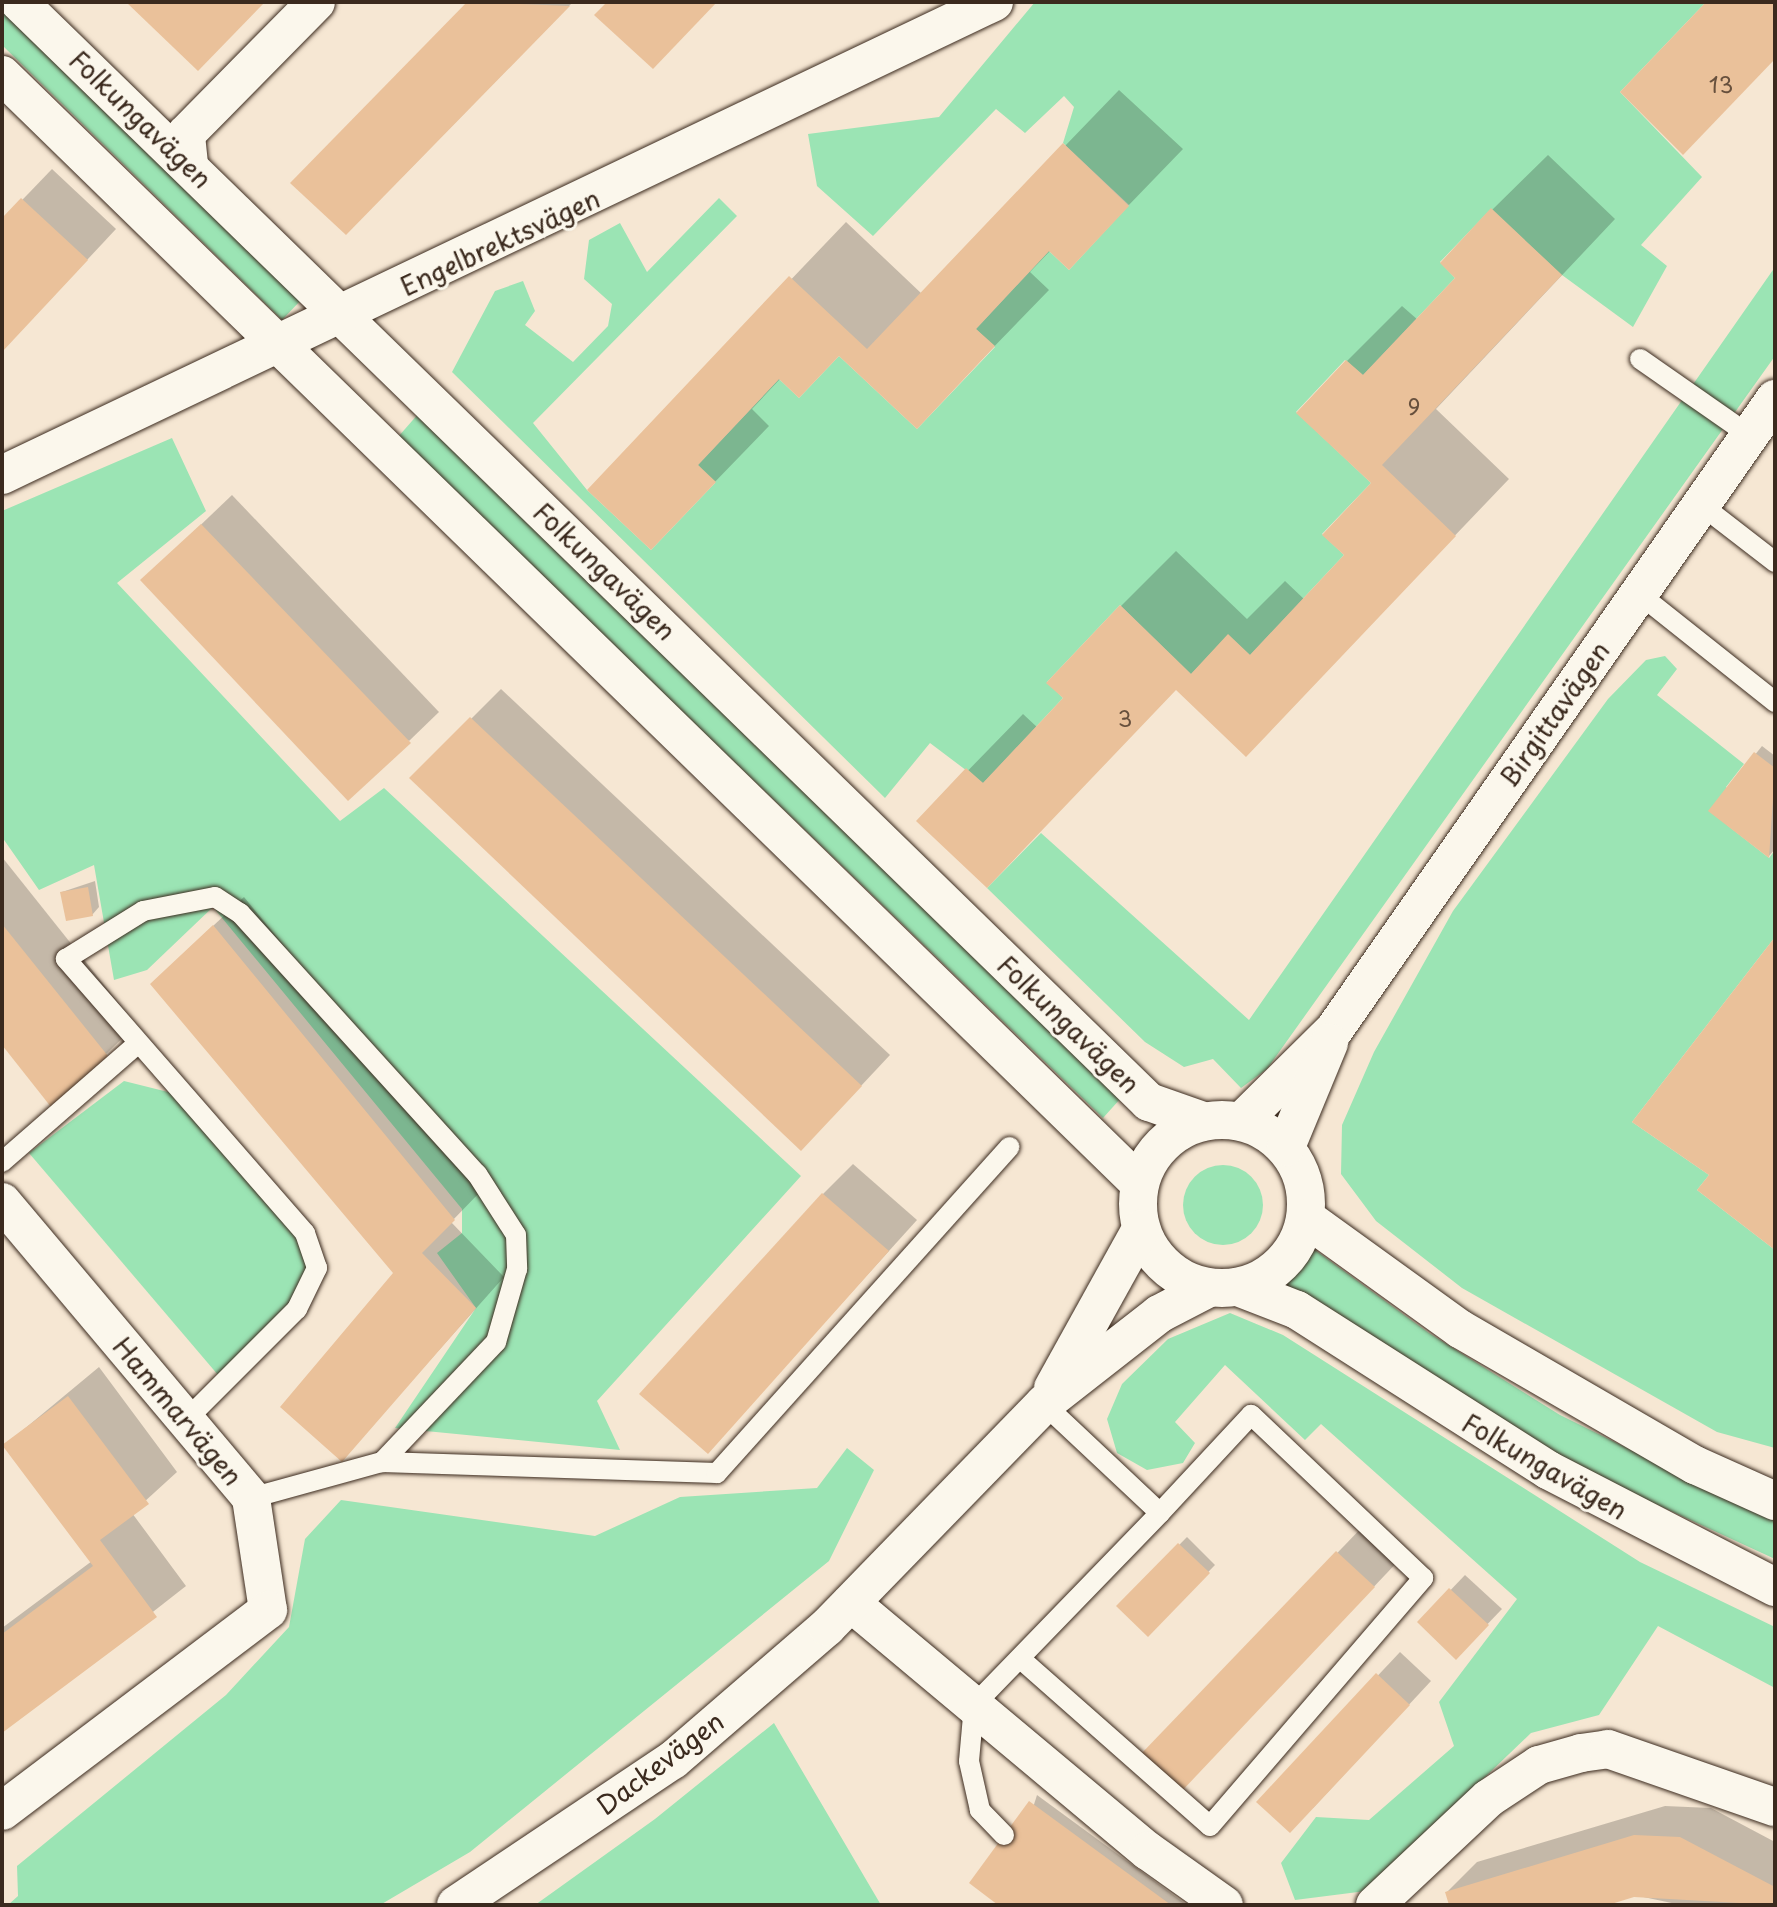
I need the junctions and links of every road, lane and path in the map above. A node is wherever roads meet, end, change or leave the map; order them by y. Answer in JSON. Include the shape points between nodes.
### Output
{"nodes":[{"id":1,"x":19,"y":2,"type":"edge"},
{"id":2,"x":316,"y":2,"type":"edge"},
{"id":3,"x":994,"y":2,"type":"edge"},
{"id":4,"x":2,"y":75,"type":"edge"},
{"id":5,"x":189,"y":164,"type":"junction"},
{"id":6,"x":341,"y":314,"type":"junction"},
{"id":7,"x":279,"y":344,"type":"junction"},
{"id":8,"x":1640,"y":359,"type":"dead end"},
{"id":9,"x":1775,"y":399,"type":"edge"},
{"id":10,"x":1749,"y":435,"type":"junction"},
{"id":11,"x":2,"y":475,"type":"edge"},
{"id":12,"x":1700,"y":504,"type":"junction"},
{"id":13,"x":1775,"y":562,"type":"edge"},
{"id":14,"x":1638,"y":593,"type":"junction"},
{"id":15,"x":1775,"y":702,"type":"edge"},
{"id":16,"x":1334,"y":1030,"type":"junction"},
{"id":17,"x":135,"y":1046,"type":"junction"},
{"id":18,"x":1203,"y":1121,"type":"junction"},
{"id":19,"x":1242,"y":1121,"type":"junction"},
{"id":20,"x":1010,"y":1147,"type":"dead end"},
{"id":21,"x":1286,"y":1147,"type":"junction"},
{"id":22,"x":2,"y":1162,"type":"edge"},
{"id":23,"x":1139,"y":1183,"type":"junction"},
{"id":24,"x":2,"y":1202,"type":"edge"},
{"id":25,"x":1306,"y":1218,"type":"junction"},
{"id":26,"x":1141,"y":1229,"type":"junction"},
{"id":27,"x":1224,"y":1288,"type":"junction"},
{"id":28,"x":1044,"y":1404,"type":"junction"},
{"id":29,"x":186,"y":1420,"type":"junction"},
{"id":30,"x":382,"y":1462,"type":"junction"},
{"id":31,"x":251,"y":1498,"type":"junction"},
{"id":32,"x":1775,"y":1501,"type":"edge"},
{"id":33,"x":1160,"y":1513,"type":"junction"},
{"id":34,"x":1775,"y":1587,"type":"edge"},
{"id":35,"x":851,"y":1603,"type":"junction"},
{"id":36,"x":1023,"y":1661,"type":"junction"},
{"id":37,"x":974,"y":1705,"type":"junction"},
{"id":38,"x":1775,"y":1807,"type":"edge"},
{"id":39,"x":2,"y":1811,"type":"edge"},
{"id":40,"x":1004,"y":1835,"type":"dead end"},
{"id":41,"x":456,"y":1905,"type":"edge"},
{"id":42,"x":1224,"y":1905,"type":"edge"},
{"id":43,"x":1375,"y":1905,"type":"edge"}],
"edges":[{"from":1,"to":5,"type":"street","name":"Folkungavägen"},
{"from":2,"to":5,"type":"street","via":[[186,134]]},
{"from":3,"to":6,"type":"street","name":"Engelbrektsvägen"},
{"from":4,"to":7,"type":"street"},
{"from":5,"to":6,"type":"street","name":"Folkungavägen"},
{"from":6,"to":7,"type":"street","name":"Engelbrektsvägen"},
{"from":6,"to":18,"type":"street","name":"Folkungavägen","via":[[1149,1102]]},
{"from":7,"to":11,"type":"street","name":"Engelbrektsvägen"},
{"from":7,"to":23,"type":"street"},
{"from":8,"to":10,"type":"lane"},
{"from":9,"to":10,"type":"street","name":"Birgittavägen"},
{"from":10,"to":12,"type":"street","name":"Birgittavägen"},
{"from":12,"to":13,"type":"lane"},
{"from":12,"to":14,"type":"street","name":"Birgittavägen"},
{"from":14,"to":15,"type":"lane"},
{"from":14,"to":16,"type":"street","name":"Birgittavägen"},
{"from":16,"to":19,"type":"street","name":"Birgittavägen"},
{"from":16,"to":21,"type":"street","name":"Birgittavägen"},
{"from":17,"to":22,"type":"lane"},
{"from":17,"to":29,"type":"lane","via":[[305,1233],[317,1268],[297,1309]]},
{"from":17,"to":30,"type":"lane","via":[[66,959],[143,911],[215,897],[240,913],[477,1174],[516,1235],[517,1269],[496,1342]]},
{"from":18,"to":19,"type":"street"},
{"from":18,"to":23,"type":"street","via":[[1160,1145]]},
{"from":19,"to":21,"type":"street"},
{"from":20,"to":30,"type":"lane","via":[[717,1473]]},
{"from":21,"to":25,"type":"street","via":[[1304,1183]]},
{"from":23,"to":26,"type":"street"},
{"from":24,"to":29,"type":"street","name":"Hammarvägen"},
{"from":25,"to":27,"type":"street","via":[[1283,1263]]},
{"from":25,"to":32,"type":"street","via":[[1460,1329],[1695,1465]]},
{"from":26,"to":27,"type":"street","via":[[1166,1268]]},
{"from":26,"to":28,"type":"street","name":"Dackevägen"},
{"from":27,"to":28,"type":"street","name":"Dackevägen","via":[[1159,1314]]},
{"from":27,"to":34,"type":"street","name":"Folkungavägen","via":[[1297,1310],[1548,1470]]},
{"from":28,"to":33,"type":"lane"},
{"from":28,"to":35,"type":"street","name":"Dackevägen"},
{"from":29,"to":31,"type":"street","name":"Hammarvägen"},
{"from":30,"to":31,"type":"lane"},
{"from":31,"to":39,"type":"street","name":"Hammarvägen","via":[[268,1610]]},
{"from":33,"to":36,"type":"lane"},
{"from":33,"to":36,"type":"lane","via":[[1251,1415],[1423,1578],[1210,1826]]},
{"from":35,"to":37,"type":"street"},
{"from":35,"to":41,"type":"street","name":"Dackevägen","via":[[673,1760]]},
{"from":36,"to":37,"type":"lane"},
{"from":37,"to":40,"type":"lane","via":[[971,1773],[980,1810]]},
{"from":37,"to":42,"type":"street"},
{"from":38,"to":43,"type":"street","via":[[1608,1749],[1581,1753],[1539,1765],[1489,1798]]}]}
